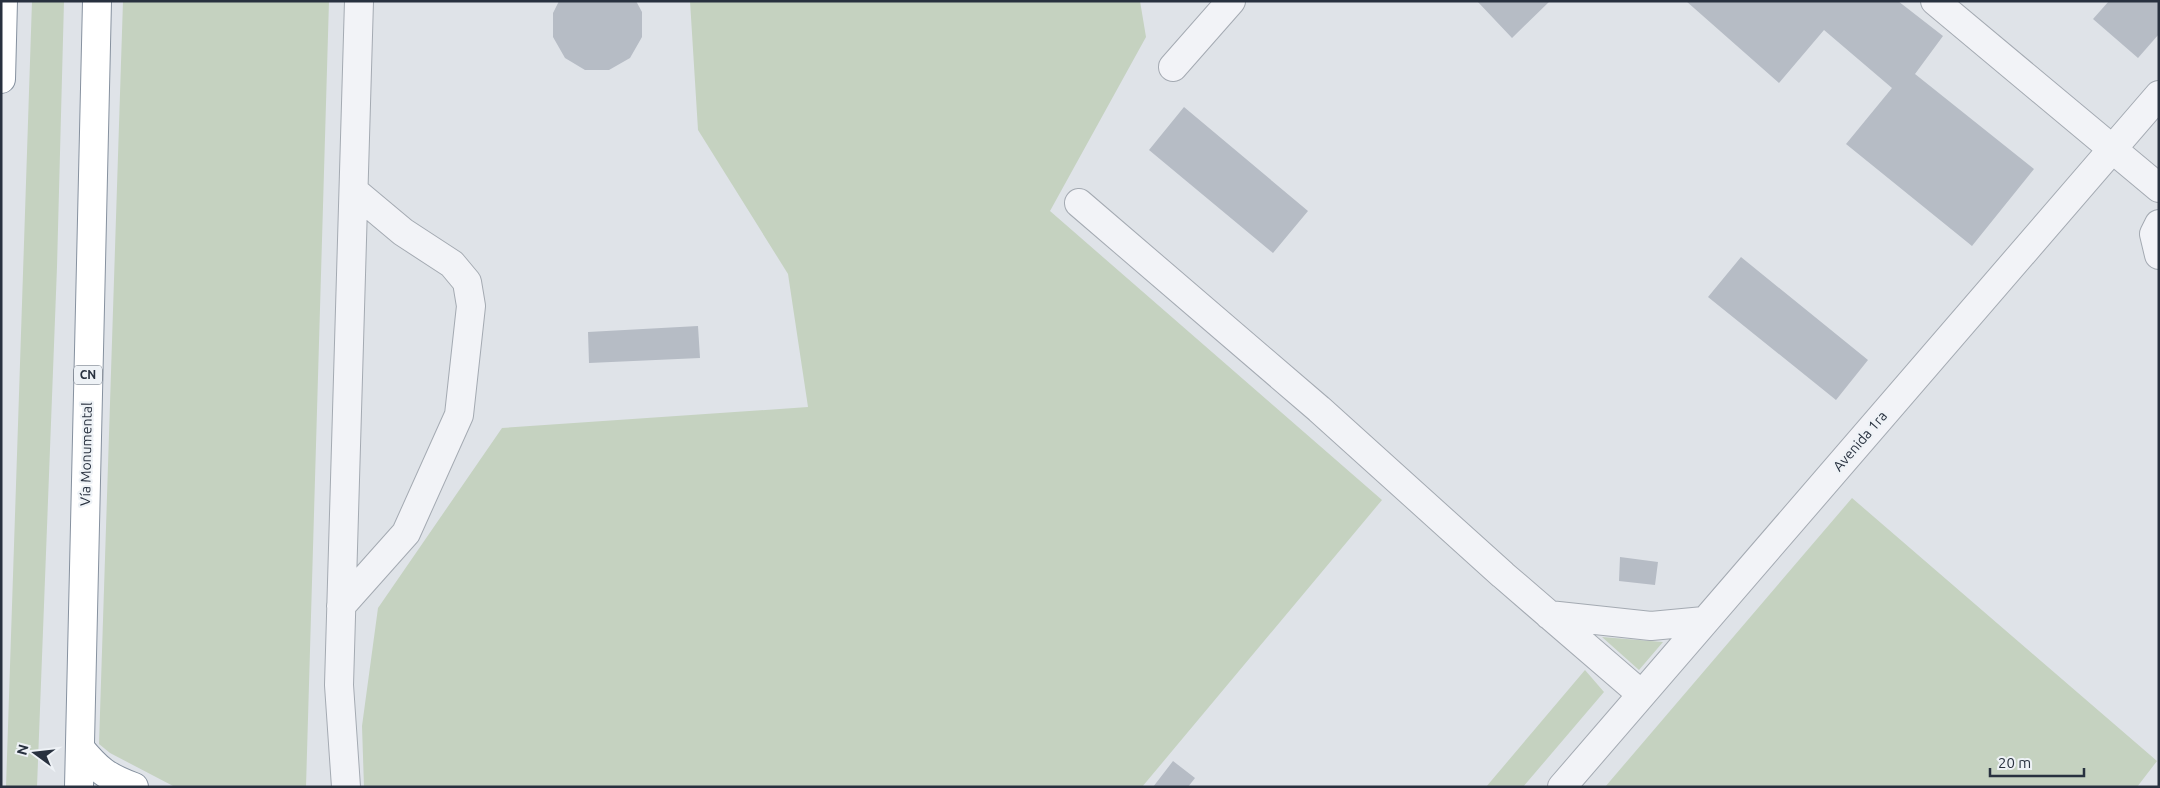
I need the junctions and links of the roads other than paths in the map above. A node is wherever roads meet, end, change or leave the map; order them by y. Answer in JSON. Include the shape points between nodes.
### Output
{"nodes":[{"id":1,"x":3,"y":1,"type":"edge"},
{"id":2,"x":97,"y":1,"type":"edge"},
{"id":3,"x":359,"y":1,"type":"edge"},
{"id":4,"x":1231,"y":1,"type":"edge"},
{"id":5,"x":1935,"y":1,"type":"edge"},
{"id":6,"x":1173,"y":67,"type":"dead end"},
{"id":7,"x":1,"y":79,"type":"edge"},
{"id":8,"x":2159,"y":95,"type":"edge"},
{"id":9,"x":2112,"y":149,"type":"junction"},
{"id":10,"x":2159,"y":188,"type":"edge"},
{"id":11,"x":354,"y":191,"type":"junction"},
{"id":12,"x":1079,"y":203,"type":"dead end"},
{"id":13,"x":2159,"y":224,"type":"edge"},
{"id":14,"x":2159,"y":255,"type":"edge"},
{"id":15,"x":342,"y":606,"type":"junction"},
{"id":16,"x":1550,"y":615,"type":"junction"},
{"id":17,"x":1704,"y":621,"type":"junction"},
{"id":18,"x":1641,"y":694,"type":"junction"},
{"id":19,"x":80,"y":748,"type":"junction"},
{"id":20,"x":79,"y":787,"type":"edge"},
{"id":21,"x":134,"y":787,"type":"edge"},
{"id":22,"x":346,"y":787,"type":"edge"},
{"id":23,"x":1562,"y":787,"type":"edge"}],
"edges":[{"from":1,"to":7,"type":"highway"},
{"from":2,"to":19,"type":"highway","name":"Vía Monumental","number":"CN"},
{"from":3,"to":11,"type":"street"},
{"from":4,"to":6,"type":"street"},
{"from":5,"to":9,"type":"street"},
{"from":8,"to":9,"type":"street","name":"Avenida 1ra"},
{"from":9,"to":10,"type":"street"},
{"from":9,"to":17,"type":"street","name":"Avenida 1ra"},
{"from":11,"to":15,"type":"street"},
{"from":11,"to":15,"type":"street","via":[[403,232],[452,264],[467,282],[471,306],[459,415],[406,533]]},
{"from":12,"to":16,"type":"street","via":[[1319,409]]},
{"from":13,"to":14,"type":"street","via":[[2154,234]]},
{"from":15,"to":22,"type":"street","via":[[339,685]]},
{"from":16,"to":17,"type":"street","via":[[1651,626]]},
{"from":16,"to":18,"type":"street"},
{"from":17,"to":18,"type":"street","name":"Avenida 1ra"},
{"from":18,"to":23,"type":"street","name":"Avenida 1ra"},
{"from":19,"to":20,"type":"highway","name":"Vía Monumental","number":"CN"},
{"from":19,"to":21,"type":"highway","via":[[97,769]]}]}
